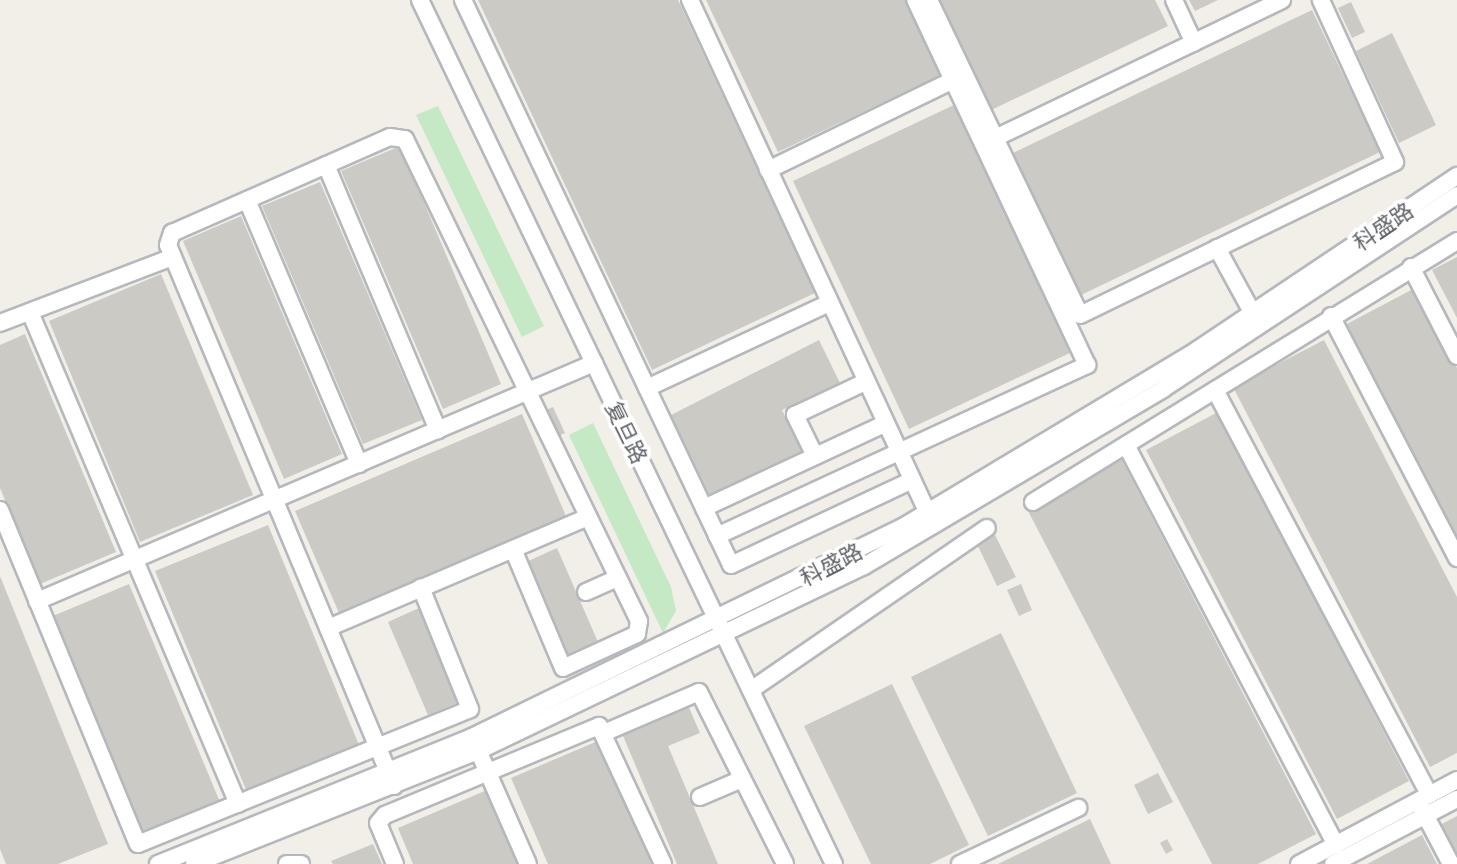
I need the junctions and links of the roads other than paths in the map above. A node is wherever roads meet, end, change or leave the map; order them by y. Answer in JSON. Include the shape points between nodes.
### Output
{"nodes":[{"id":1,"x":420,"y":0,"type":"edge"},
{"id":2,"x":463,"y":0,"type":"edge"},
{"id":3,"x":690,"y":0,"type":"edge"},
{"id":4,"x":915,"y":0,"type":"edge"},
{"id":5,"x":929,"y":0,"type":"edge"},
{"id":6,"x":1174,"y":0,"type":"edge"},
{"id":7,"x":1282,"y":0,"type":"edge"},
{"id":8,"x":1321,"y":0,"type":"edge"},
{"id":9,"x":1194,"y":43,"type":"junction"},
{"id":10,"x":953,"y":80,"type":"junction"},
{"id":11,"x":995,"y":138,"type":"junction"},
{"id":12,"x":326,"y":165,"type":"junction"},
{"id":13,"x":768,"y":170,"type":"junction"},
{"id":14,"x":1457,"y":176,"type":"edge"},
{"id":15,"x":1457,"y":195,"type":"edge"},
{"id":16,"x":247,"y":200,"type":"junction"},
{"id":17,"x":1457,"y":241,"type":"edge"},
{"id":18,"x":1217,"y":248,"type":"junction"},
{"id":19,"x":173,"y":257,"type":"junction"},
{"id":20,"x":1411,"y":267,"type":"junction"},
{"id":21,"x":829,"y":303,"type":"junction"},
{"id":22,"x":30,"y":312,"type":"junction"},
{"id":23,"x":1331,"y":316,"type":"junction"},
{"id":24,"x":1257,"y":320,"type":"junction"},
{"id":25,"x":0,"y":323,"type":"edge"},
{"id":26,"x":1457,"y":356,"type":"edge"},
{"id":27,"x":594,"y":363,"type":"junction"},
{"id":28,"x":865,"y":382,"type":"junction"},
{"id":29,"x":647,"y":388,"type":"junction"},
{"id":30,"x":1215,"y":390,"type":"junction"},
{"id":31,"x":527,"y":392,"type":"junction"},
{"id":32,"x":884,"y":424,"type":"junction"},
{"id":33,"x":438,"y":430,"type":"junction"},
{"id":34,"x":1126,"y":445,"type":"junction"},
{"id":35,"x":897,"y":454,"type":"junction"},
{"id":36,"x":815,"y":456,"type":"junction"},
{"id":37,"x":359,"y":464,"type":"junction"},
{"id":38,"x":910,"y":481,"type":"junction"},
{"id":39,"x":275,"y":499,"type":"junction"},
{"id":40,"x":1033,"y":502,"type":"dead end"},
{"id":41,"x":704,"y":508,"type":"junction"},
{"id":42,"x":0,"y":510,"type":"edge"},
{"id":43,"x":588,"y":517,"type":"junction"},
{"id":44,"x":931,"y":520,"type":"junction"},
{"id":45,"x":987,"y":528,"type":"dead end"},
{"id":46,"x":717,"y":536,"type":"junction"},
{"id":47,"x":513,"y":549,"type":"junction"},
{"id":48,"x":1457,"y":558,"type":"edge"},
{"id":49,"x":135,"y":559,"type":"junction"},
{"id":50,"x":618,"y":578,"type":"junction"},
{"id":51,"x":421,"y":588,"type":"junction"},
{"id":52,"x":586,"y":592,"type":"dead end"},
{"id":53,"x":37,"y":601,"type":"junction"},
{"id":54,"x":328,"y":628,"type":"junction"},
{"id":55,"x":721,"y":630,"type":"junction"},
{"id":56,"x":751,"y":690,"type":"junction"},
{"id":57,"x":606,"y":732,"type":"junction"},
{"id":58,"x":475,"y":744,"type":"junction"},
{"id":59,"x":378,"y":748,"type":"junction"},
{"id":60,"x":487,"y":772,"type":"junction"},
{"id":61,"x":391,"y":779,"type":"junction"},
{"id":62,"x":742,"y":779,"type":"junction"},
{"id":63,"x":1457,"y":780,"type":"edge"},
{"id":64,"x":700,"y":797,"type":"dead end"},
{"id":65,"x":1457,"y":799,"type":"edge"},
{"id":66,"x":238,"y":804,"type":"junction"},
{"id":67,"x":1424,"y":804,"type":"junction"},
{"id":68,"x":1078,"y":808,"type":"dead end"},
{"id":69,"x":1336,"y":845,"type":"junction"},
{"id":70,"x":200,"y":859,"type":"edge"},
{"id":71,"x":1307,"y":862,"type":"edge"},
{"id":72,"x":158,"y":864,"type":"edge"},
{"id":73,"x":287,"y":864,"type":"edge"},
{"id":74,"x":301,"y":864,"type":"edge"},
{"id":75,"x":395,"y":864,"type":"edge"},
{"id":76,"x":528,"y":864,"type":"edge"},
{"id":77,"x":663,"y":864,"type":"edge"},
{"id":78,"x":785,"y":864,"type":"edge"},
{"id":79,"x":834,"y":864,"type":"edge"},
{"id":80,"x":960,"y":864,"type":"edge"},
{"id":81,"x":1333,"y":864,"type":"edge"},
{"id":82,"x":1451,"y":864,"type":"edge"}],
"edges":[{"from":1,"to":27,"type":"street","name":"复旦路"},
{"from":2,"to":29,"type":"street"},
{"from":3,"to":13,"type":"street"},
{"from":4,"to":10,"type":"street"},
{"from":5,"to":11,"type":"street"},
{"from":6,"to":9,"type":"street"},
{"from":7,"to":9,"type":"street"},
{"from":8,"to":18,"type":"street","via":[[1395,162]]},
{"from":9,"to":11,"type":"street"},
{"from":10,"to":13,"type":"street"},
{"from":10,"to":35,"type":"street","via":[[1087,365]]},
{"from":11,"to":18,"type":"street","via":[[1080,315]]},
{"from":12,"to":16,"type":"street"},
{"from":12,"to":31,"type":"street","via":[[390,137],[405,139]]},
{"from":12,"to":33,"type":"street"},
{"from":13,"to":21,"type":"street"},
{"from":14,"to":24,"type":"street","name":"科盛路"},
{"from":15,"to":24,"type":"street","name":"科盛路"},
{"from":16,"to":19,"type":"street","via":[[172,233]]},
{"from":16,"to":37,"type":"street"},
{"from":17,"to":20,"type":"street"},
{"from":18,"to":24,"type":"street"},
{"from":19,"to":22,"type":"street"},
{"from":19,"to":39,"type":"street"},
{"from":20,"to":23,"type":"street"},
{"from":20,"to":26,"type":"street"},
{"from":21,"to":28,"type":"street"},
{"from":21,"to":29,"type":"street"},
{"from":22,"to":25,"type":"street"},
{"from":22,"to":49,"type":"street"},
{"from":23,"to":30,"type":"street"},
{"from":23,"to":48,"type":"street"},
{"from":24,"to":44,"type":"street","name":"科盛路"},
{"from":27,"to":31,"type":"street"},
{"from":27,"to":55,"type":"street","name":"复旦路"},
{"from":28,"to":32,"type":"street"},
{"from":28,"to":36,"type":"street","via":[[795,415]]},
{"from":29,"to":41,"type":"street"},
{"from":30,"to":34,"type":"street"},
{"from":30,"to":67,"type":"street"},
{"from":31,"to":33,"type":"street"},
{"from":31,"to":43,"type":"street"},
{"from":32,"to":35,"type":"street"},
{"from":32,"to":36,"type":"street"},
{"from":33,"to":37,"type":"street"},
{"from":34,"to":40,"type":"street"},
{"from":34,"to":69,"type":"street"},
{"from":35,"to":38,"type":"street"},
{"from":35,"to":46,"type":"street"},
{"from":36,"to":41,"type":"street"},
{"from":37,"to":39,"type":"street"},
{"from":38,"to":44,"type":"street"},
{"from":38,"to":46,"type":"street","via":[[731,565]]},
{"from":39,"to":49,"type":"street"},
{"from":39,"to":54,"type":"street"},
{"from":41,"to":46,"type":"street"},
{"from":42,"to":53,"type":"street"},
{"from":43,"to":47,"type":"street"},
{"from":43,"to":50,"type":"street"},
{"from":44,"to":55,"type":"street","name":"科盛路"},
{"from":45,"to":56,"type":"street"},
{"from":47,"to":50,"type":"street","via":[[563,668],[641,628]]},
{"from":47,"to":51,"type":"street"},
{"from":49,"to":53,"type":"street"},
{"from":49,"to":66,"type":"street"},
{"from":50,"to":52,"type":"street"},
{"from":51,"to":54,"type":"street"},
{"from":51,"to":59,"type":"street","via":[[470,709]]},
{"from":53,"to":66,"type":"street","via":[[138,844]]},
{"from":54,"to":59,"type":"street"},
{"from":55,"to":56,"type":"street","name":"复旦路"},
{"from":55,"to":58,"type":"street","name":"科盛路"},
{"from":56,"to":79,"type":"street","name":"复旦路"},
{"from":57,"to":60,"type":"street","via":[[595,727]]},
{"from":57,"to":62,"type":"street","via":[[699,692]]},
{"from":57,"to":77,"type":"street"},
{"from":58,"to":60,"type":"street"},
{"from":58,"to":61,"type":"street","name":"科盛路"},
{"from":59,"to":61,"type":"street"},
{"from":59,"to":66,"type":"street"},
{"from":60,"to":75,"type":"street","via":[[381,819]]},
{"from":60,"to":76,"type":"street"},
{"from":61,"to":70,"type":"street","name":"科盛路"},
{"from":62,"to":64,"type":"street"},
{"from":62,"to":78,"type":"street"},
{"from":63,"to":67,"type":"street"},
{"from":65,"to":67,"type":"street"},
{"from":67,"to":69,"type":"street"},
{"from":67,"to":81,"type":"street"},
{"from":67,"to":82,"type":"street"},
{"from":68,"to":80,"type":"street"},
{"from":69,"to":71,"type":"street"},
{"from":70,"to":72,"type":"street","name":"科盛路"},
{"from":73,"to":74,"type":"street"}]}
